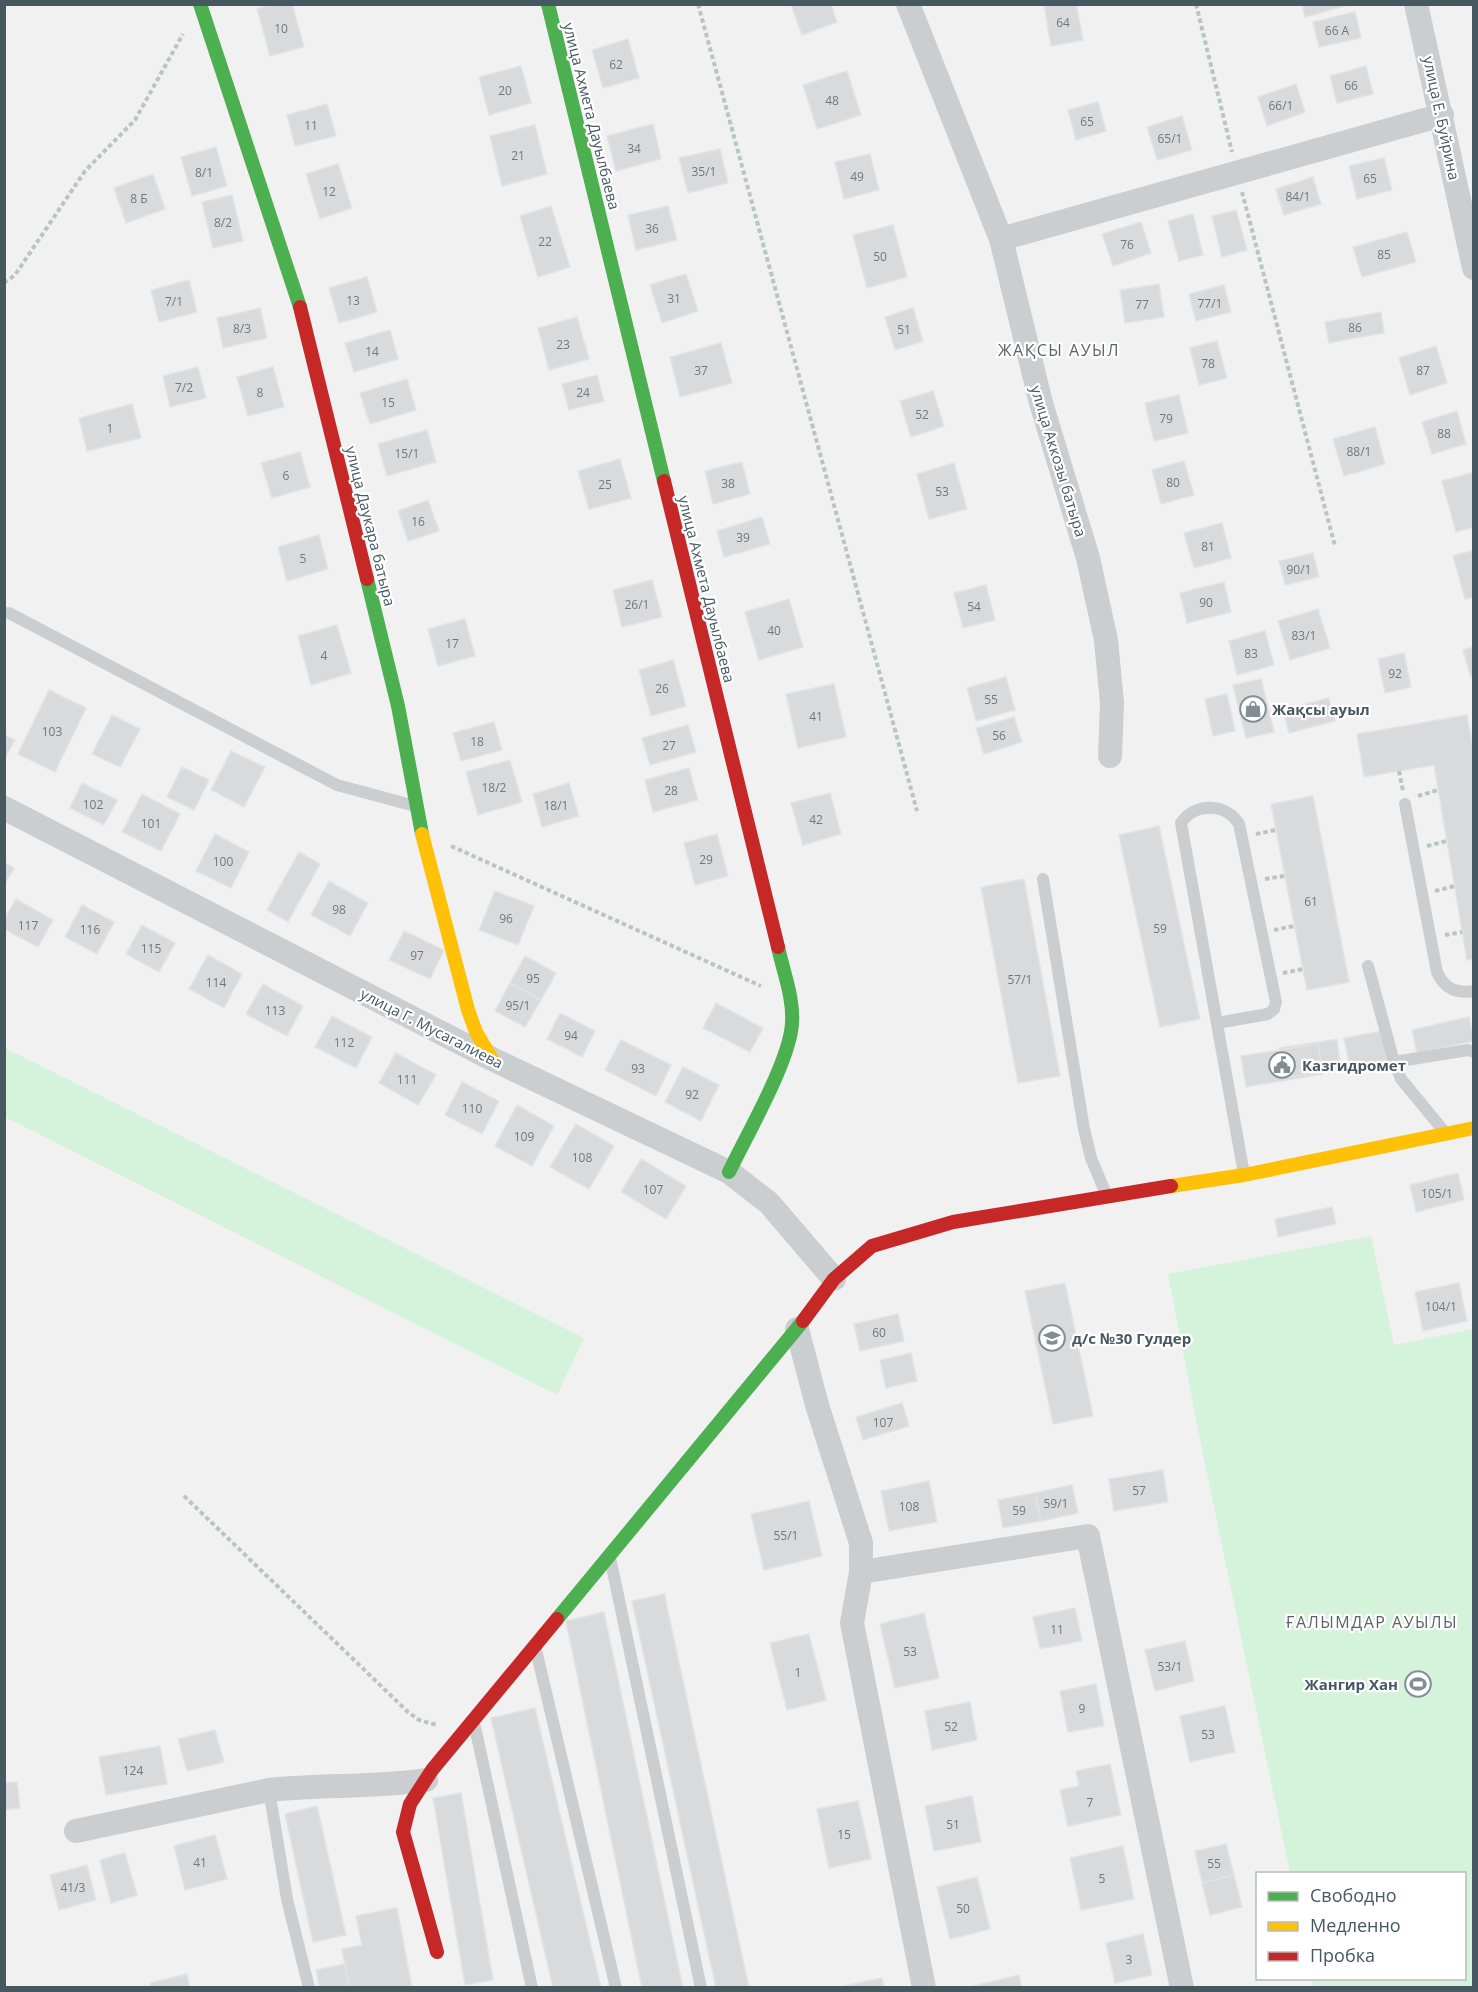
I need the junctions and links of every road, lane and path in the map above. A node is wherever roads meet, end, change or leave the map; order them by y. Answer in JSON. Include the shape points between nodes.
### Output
{"nodes":[{"id":1,"x":200,"y":4,"type":"edge"},
{"id":2,"x":548,"y":4,"type":"edge"},
{"id":3,"x":698,"y":4,"type":"edge"},
{"id":4,"x":908,"y":4,"type":"edge"},
{"id":5,"x":1196,"y":4,"type":"edge"},
{"id":6,"x":1416,"y":4,"type":"edge"},
{"id":7,"x":189,"y":24,"type":"dead end"},
{"id":8,"x":1442,"y":115,"type":"junction"},
{"id":9,"x":1237,"y":173,"type":"junction"},
{"id":10,"x":1001,"y":239,"type":"junction"},
{"id":11,"x":1473,"y":268,"type":"edge"},
{"id":12,"x":4,"y":283,"type":"edge"},
{"id":13,"x":1335,"y":546,"type":"dead end"},
{"id":14,"x":9,"y":613,"type":"dead end"},
{"id":15,"x":1110,"y":756,"type":"dead end"},
{"id":16,"x":1438,"y":790,"type":"dead end"},
{"id":17,"x":1405,"y":804,"type":"joint"},
{"id":18,"x":416,"y":806,"type":"junction"},
{"id":19,"x":4,"y":808,"type":"edge"},
{"id":20,"x":917,"y":811,"type":"dead end"},
{"id":21,"x":422,"y":833,"type":"junction"},
{"id":22,"x":1043,"y":879,"type":"dead end"},
{"id":23,"x":1368,"y":966,"type":"dead end"},
{"id":24,"x":1473,"y":990,"type":"edge"},
{"id":25,"x":790,"y":998,"type":"junction"},
{"id":26,"x":1217,"y":1023,"type":"junction"},
{"id":27,"x":1473,"y":1052,"type":"edge"},
{"id":28,"x":492,"y":1059,"type":"junction"},
{"id":29,"x":1394,"y":1062,"type":"junction"},
{"id":30,"x":1473,"y":1128,"type":"edge"},
{"id":31,"x":1445,"y":1134,"type":"junction"},
{"id":32,"x":729,"y":1172,"type":"junction"},
{"id":33,"x":1244,"y":1175,"type":"junction"},
{"id":34,"x":1107,"y":1195,"type":"junction"},
{"id":35,"x":834,"y":1279,"type":"junction"},
{"id":36,"x":797,"y":1329,"type":"junction"},
{"id":37,"x":184,"y":1496,"type":"dead end"},
{"id":38,"x":610,"y":1555,"type":"junction"},
{"id":39,"x":861,"y":1572,"type":"junction"},
{"id":40,"x":535,"y":1646,"type":"junction"},
{"id":41,"x":474,"y":1720,"type":"junction"},
{"id":42,"x":443,"y":1725,"type":"dead end"},
{"id":43,"x":426,"y":1780,"type":"junction"},
{"id":44,"x":269,"y":1790,"type":"junction"},
{"id":45,"x":76,"y":1831,"type":"dead end"},
{"id":46,"x":437,"y":1952,"type":"dead end"},
{"id":47,"x":309,"y":1988,"type":"edge"},
{"id":48,"x":532,"y":1988,"type":"edge"},
{"id":49,"x":616,"y":1988,"type":"edge"},
{"id":50,"x":701,"y":1988,"type":"edge"},
{"id":51,"x":924,"y":1988,"type":"edge"},
{"id":52,"x":1182,"y":1988,"type":"edge"}],
"edges":[{"from":1,"to":18,"type":"street","name":"улица Даукара батыра","via":[[299,303],[398,706]]},
{"from":2,"to":25,"type":"street","name":"улица Ахмета Дауылбаева"},
{"from":3,"to":20,"type":"path"},
{"from":4,"to":10,"type":"street","name":"улица Аккозы батыра"},
{"from":5,"to":9,"type":"path"},
{"from":6,"to":8,"type":"street","name":"улица Е. Буйрина"},
{"from":7,"to":12,"type":"path","via":[[135,120],[84,171],[15,275]]},
{"from":8,"to":9,"type":"street"},
{"from":8,"to":11,"type":"street","name":"улица Е. Буйрина"},
{"from":9,"to":10,"type":"street"},
{"from":9,"to":13,"type":"path"},
{"from":10,"to":15,"type":"street","name":"улица Аккозы батыра","via":[[1041,403],[1091,570],[1106,640],[1112,703]]},
{"from":14,"to":18,"type":"lane","via":[[337,785]]},
{"from":16,"to":17,"type":"path"},
{"from":17,"to":24,"type":"lane","via":[[1437,972],[1442,985],[1454,991]]},
{"from":18,"to":21,"type":"street","name":"улица Даукара батыра"},
{"from":19,"to":28,"type":"street","name":"улица Г. Мусагалиева"},
{"from":21,"to":25,"type":"path"},
{"from":21,"to":28,"type":"street","name":"улица Даукара батыра","via":[[468,1010]]},
{"from":22,"to":34,"type":"lane","via":[[1084,1129]]},
{"from":23,"to":29,"type":"lane"},
{"from":25,"to":32,"type":"street","name":"улица Ахмета Дауылбаева","via":[[792,1023],[787,1050]]},
{"from":26,"to":26,"type":"lane","via":[[1181,823],[1187,814],[1199,809],[1221,808],[1232,813],[1239,824],[1276,1002],[1268,1014]]},
{"from":26,"to":33,"type":"lane"},
{"from":27,"to":29,"type":"lane"},
{"from":28,"to":32,"type":"street","name":"улица Г. Мусагалиева"},
{"from":29,"to":31,"type":"lane","via":[[1410,1092]]},
{"from":30,"to":31,"type":"street"},
{"from":31,"to":33,"type":"street"},
{"from":32,"to":35,"type":"street","name":"улица Г. Мусагалиева","via":[[769,1203]]},
{"from":33,"to":34,"type":"street"},
{"from":34,"to":35,"type":"street","via":[[953,1222],[872,1246]]},
{"from":35,"to":36,"type":"street"},
{"from":36,"to":38,"type":"street"},
{"from":36,"to":39,"type":"street","via":[[861,1543]]},
{"from":37,"to":42,"type":"path","via":[[408,1712],[430,1725]]},
{"from":38,"to":40,"type":"street"},
{"from":38,"to":50,"type":"lane"},
{"from":39,"to":51,"type":"street","via":[[852,1623]]},
{"from":39,"to":52,"type":"street","via":[[1088,1536]]},
{"from":40,"to":41,"type":"street"},
{"from":40,"to":49,"type":"lane"},
{"from":41,"to":43,"type":"street"},
{"from":41,"to":48,"type":"lane"},
{"from":43,"to":44,"type":"street"},
{"from":43,"to":46,"type":"street","via":[[410,1804],[403,1832]]},
{"from":44,"to":45,"type":"street"},
{"from":44,"to":47,"type":"lane","via":[[287,1899]]}]}
